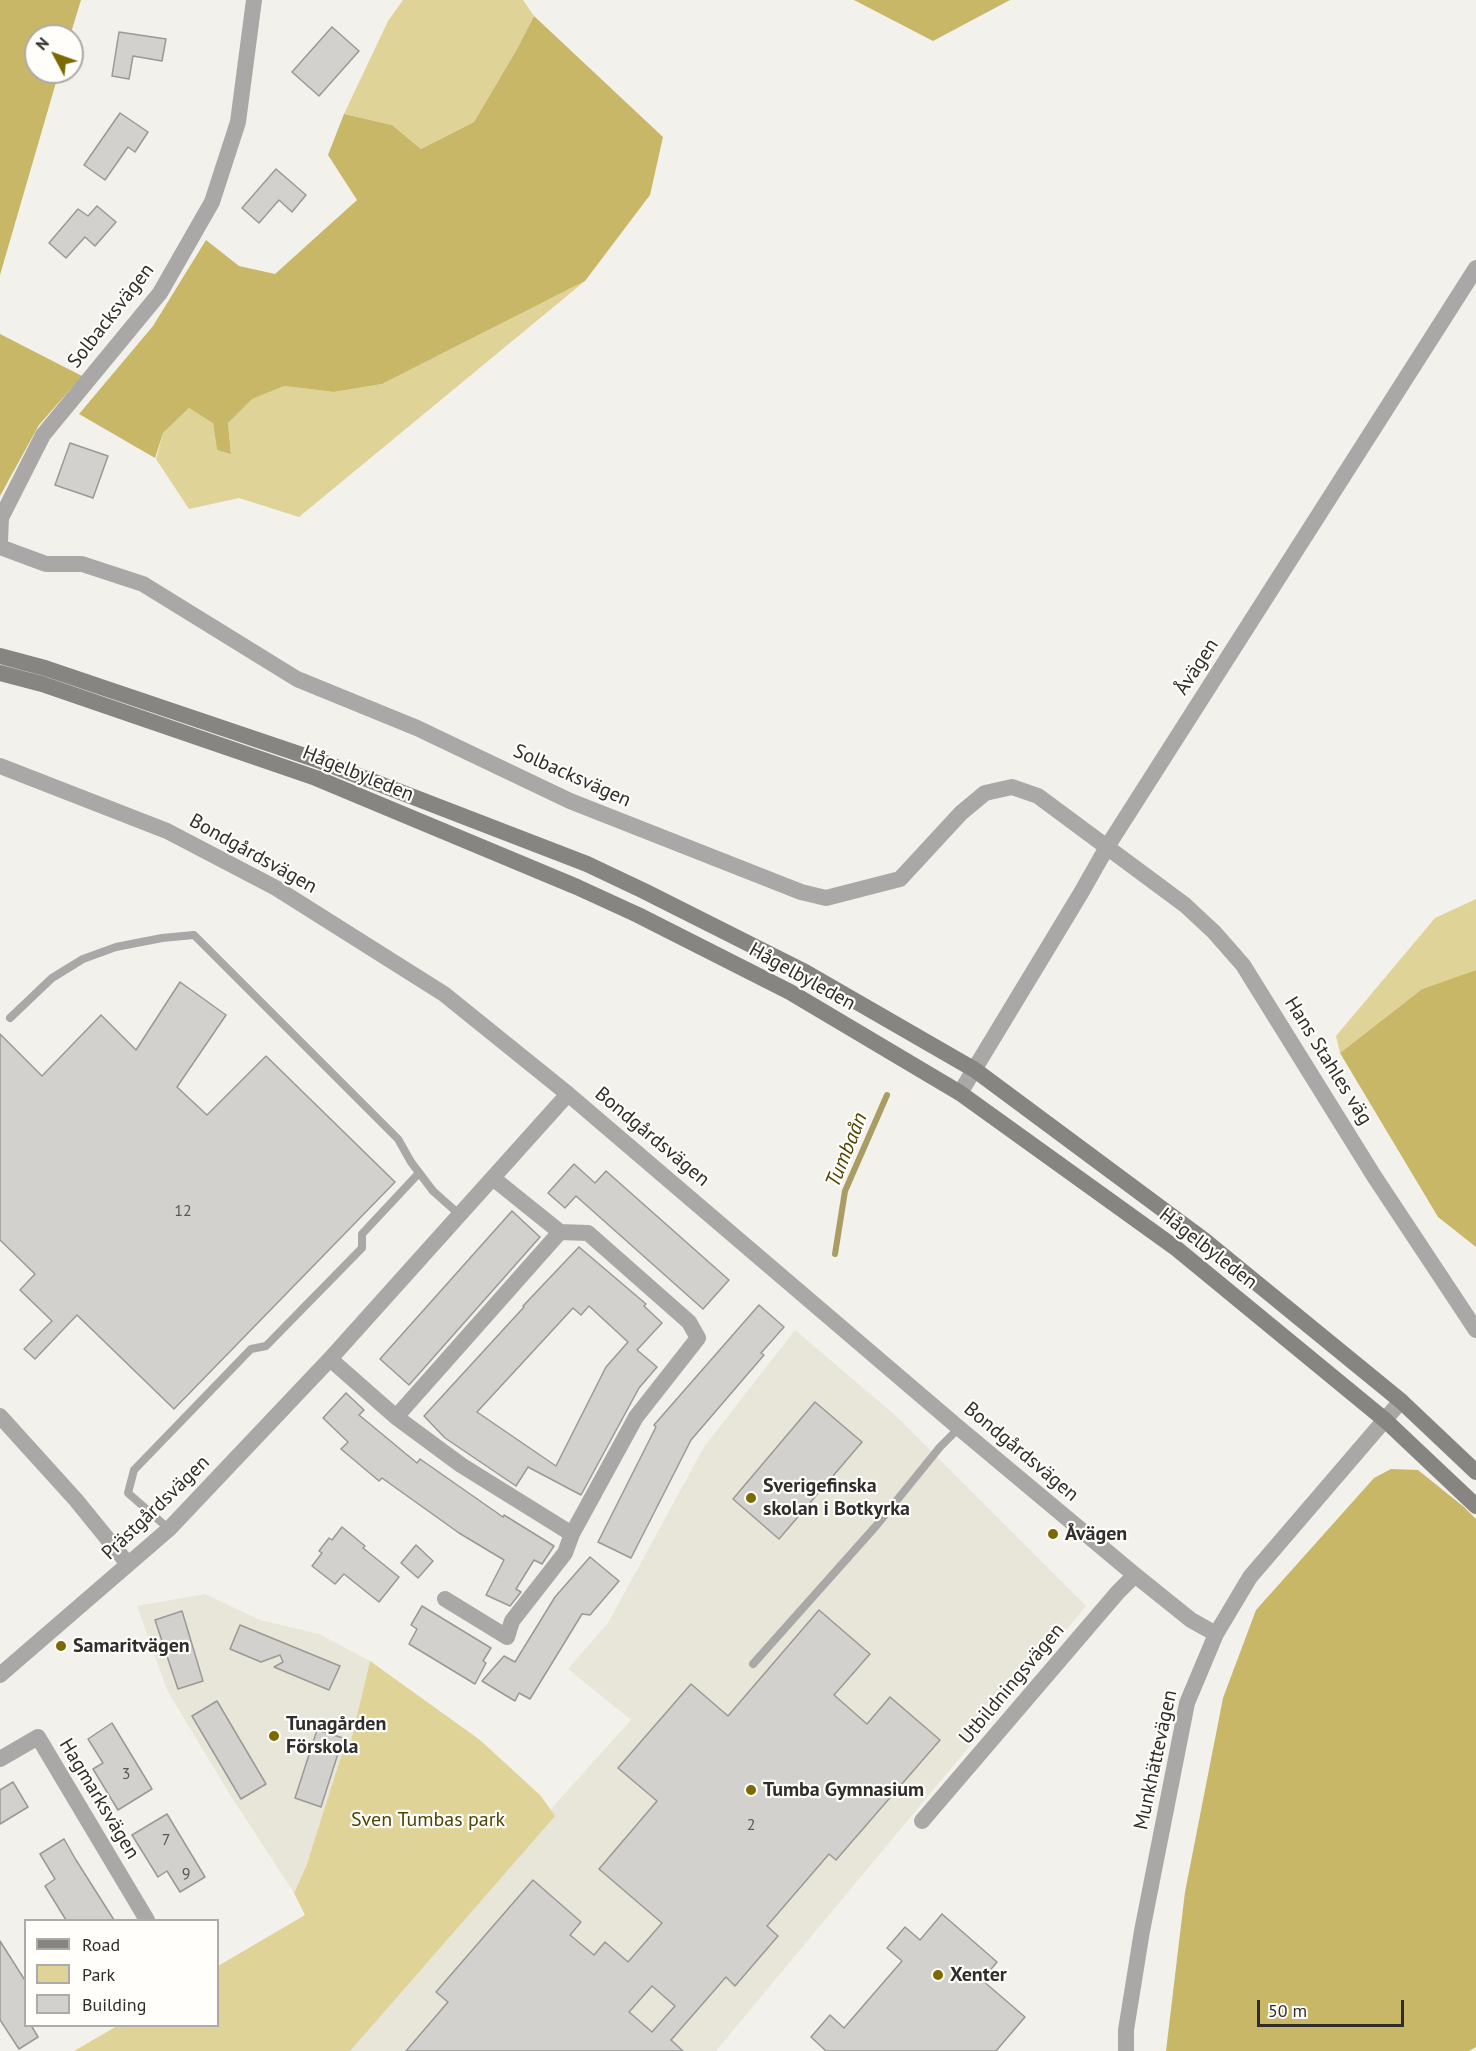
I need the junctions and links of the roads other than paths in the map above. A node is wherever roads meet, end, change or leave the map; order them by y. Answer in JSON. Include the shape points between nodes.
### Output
{"nodes":[{"id":1,"x":254,"y":0,"type":"edge"},
{"id":2,"x":1476,"y":268,"type":"edge"},
{"id":3,"x":0,"y":542,"type":"edge"},
{"id":4,"x":0,"y":547,"type":"edge"},
{"id":5,"x":0,"y":656,"type":"edge"},
{"id":6,"x":0,"y":673,"type":"edge"},
{"id":7,"x":0,"y":766,"type":"edge"},
{"id":8,"x":1107,"y":847,"type":"junction"},
{"id":9,"x":10,"y":1018,"type":"dead end"},
{"id":10,"x":975,"y":1070,"type":"junction"},
{"id":11,"x":960,"y":1093,"type":"junction"},
{"id":12,"x":568,"y":1094,"type":"junction"},
{"id":13,"x":419,"y":1173,"type":"junction"},
{"id":14,"x":494,"y":1179,"type":"junction"},
{"id":15,"x":460,"y":1215,"type":"junction"},
{"id":16,"x":560,"y":1232,"type":"junction"},
{"id":17,"x":1476,"y":1330,"type":"edge"},
{"id":18,"x":330,"y":1359,"type":"junction"},
{"id":19,"x":1401,"y":1401,"type":"junction"},
{"id":20,"x":0,"y":1416,"type":"edge"},
{"id":21,"x":396,"y":1417,"type":"junction"},
{"id":22,"x":1385,"y":1420,"type":"junction"},
{"id":23,"x":959,"y":1428,"type":"junction"},
{"id":24,"x":1476,"y":1472,"type":"edge"},
{"id":25,"x":1476,"y":1506,"type":"edge"},
{"id":26,"x":169,"y":1529,"type":"junction"},
{"id":27,"x":572,"y":1534,"type":"junction"},
{"id":28,"x":128,"y":1564,"type":"junction"},
{"id":29,"x":1135,"y":1575,"type":"junction"},
{"id":30,"x":445,"y":1599,"type":"dead end"},
{"id":31,"x":1216,"y":1634,"type":"junction"},
{"id":32,"x":753,"y":1664,"type":"dead end"},
{"id":33,"x":0,"y":1675,"type":"edge"},
{"id":34,"x":0,"y":1759,"type":"edge"},
{"id":35,"x":922,"y":1821,"type":"dead end"},
{"id":36,"x":146,"y":1919,"type":"edge"},
{"id":37,"x":1126,"y":2051,"type":"edge"}],
"edges":[{"from":1,"to":3,"type":"street","name":"Solbacksvägen","via":[[238,122],[212,202],[160,293],[43,435],[1,518]]},
{"from":2,"to":8,"type":"street","name":"Åvägen"},
{"from":4,"to":8,"type":"street","name":"Solbacksvägen","via":[[46,564],[82,564],[143,584],[297,679],[417,728],[570,801],[801,892],[826,898],[900,879],[961,813],[985,793],[1012,787],[1038,796]]},
{"from":5,"to":10,"type":"main road","name":"Hågelbyleden","via":[[320,761],[587,864],[805,972]]},
{"from":6,"to":11,"type":"main road","name":"Hågelbyleden","via":[[316,778],[577,887],[790,992]]},
{"from":7,"to":12,"type":"street","name":"Bondgårdsvägen","via":[[167,831],[276,888],[444,994]]},
{"from":8,"to":10,"type":"street","name":"Åvägen"},
{"from":8,"to":17,"type":"street","name":"Hans Stahles väg","via":[[1185,905],[1243,965],[1374,1176]]},
{"from":9,"to":13,"type":"lane","via":[[52,978],[83,959],[116,947],[194,935],[398,1139]]},
{"from":10,"to":11,"type":"street","name":"Åvägen"},
{"from":10,"to":19,"type":"main road","name":"Hågelbyleden","via":[[1204,1240]]},
{"from":11,"to":22,"type":"main road","name":"Hågelbyleden","via":[[1177,1249]]},
{"from":12,"to":14,"type":"street","name":"Prästgårdsvägen"},
{"from":12,"to":23,"type":"street","name":"Bondgårdsvägen"},
{"from":13,"to":15,"type":"lane"},
{"from":13,"to":26,"type":"lane","via":[[362,1234],[362,1248],[266,1346],[251,1349],[134,1470],[128,1493]]},
{"from":14,"to":15,"type":"street","name":"Prästgårdsvägen"},
{"from":14,"to":16,"type":"street"},
{"from":15,"to":18,"type":"street","name":"Prästgårdsvägen"},
{"from":16,"to":21,"type":"street"},
{"from":16,"to":27,"type":"street","via":[[588,1233],[689,1322],[698,1338],[636,1417]]},
{"from":18,"to":21,"type":"street"},
{"from":18,"to":26,"type":"street","name":"Prästgårdsvägen"},
{"from":19,"to":22,"type":"street","name":"Munkhättevägen"},
{"from":19,"to":24,"type":"main road","name":"Hågelbyleden"},
{"from":20,"to":28,"type":"street"},
{"from":21,"to":27,"type":"street","via":[[461,1465]]},
{"from":22,"to":25,"type":"main road","name":"Hågelbyleden"},
{"from":22,"to":31,"type":"street","name":"Munkhättevägen","via":[[1250,1577]]},
{"from":23,"to":29,"type":"street","name":"Bondgårdsvägen"},
{"from":23,"to":32,"type":"lane"},
{"from":26,"to":28,"type":"street","name":"Prästgårdsvägen"},
{"from":27,"to":30,"type":"street","via":[[565,1553],[512,1621],[507,1637]]},
{"from":28,"to":33,"type":"street","name":"Prästgårdsvägen"},
{"from":29,"to":31,"type":"street","name":"Bondgårdsvägen","via":[[1191,1620]]},
{"from":29,"to":35,"type":"street","name":"Utbildningsvägen"},
{"from":31,"to":37,"type":"street","name":"Munkhättevägen","via":[[1187,1703],[1142,1931]]},
{"from":34,"to":36,"type":"street","name":"Hagmarksvägen","via":[[38,1737]]}]}
